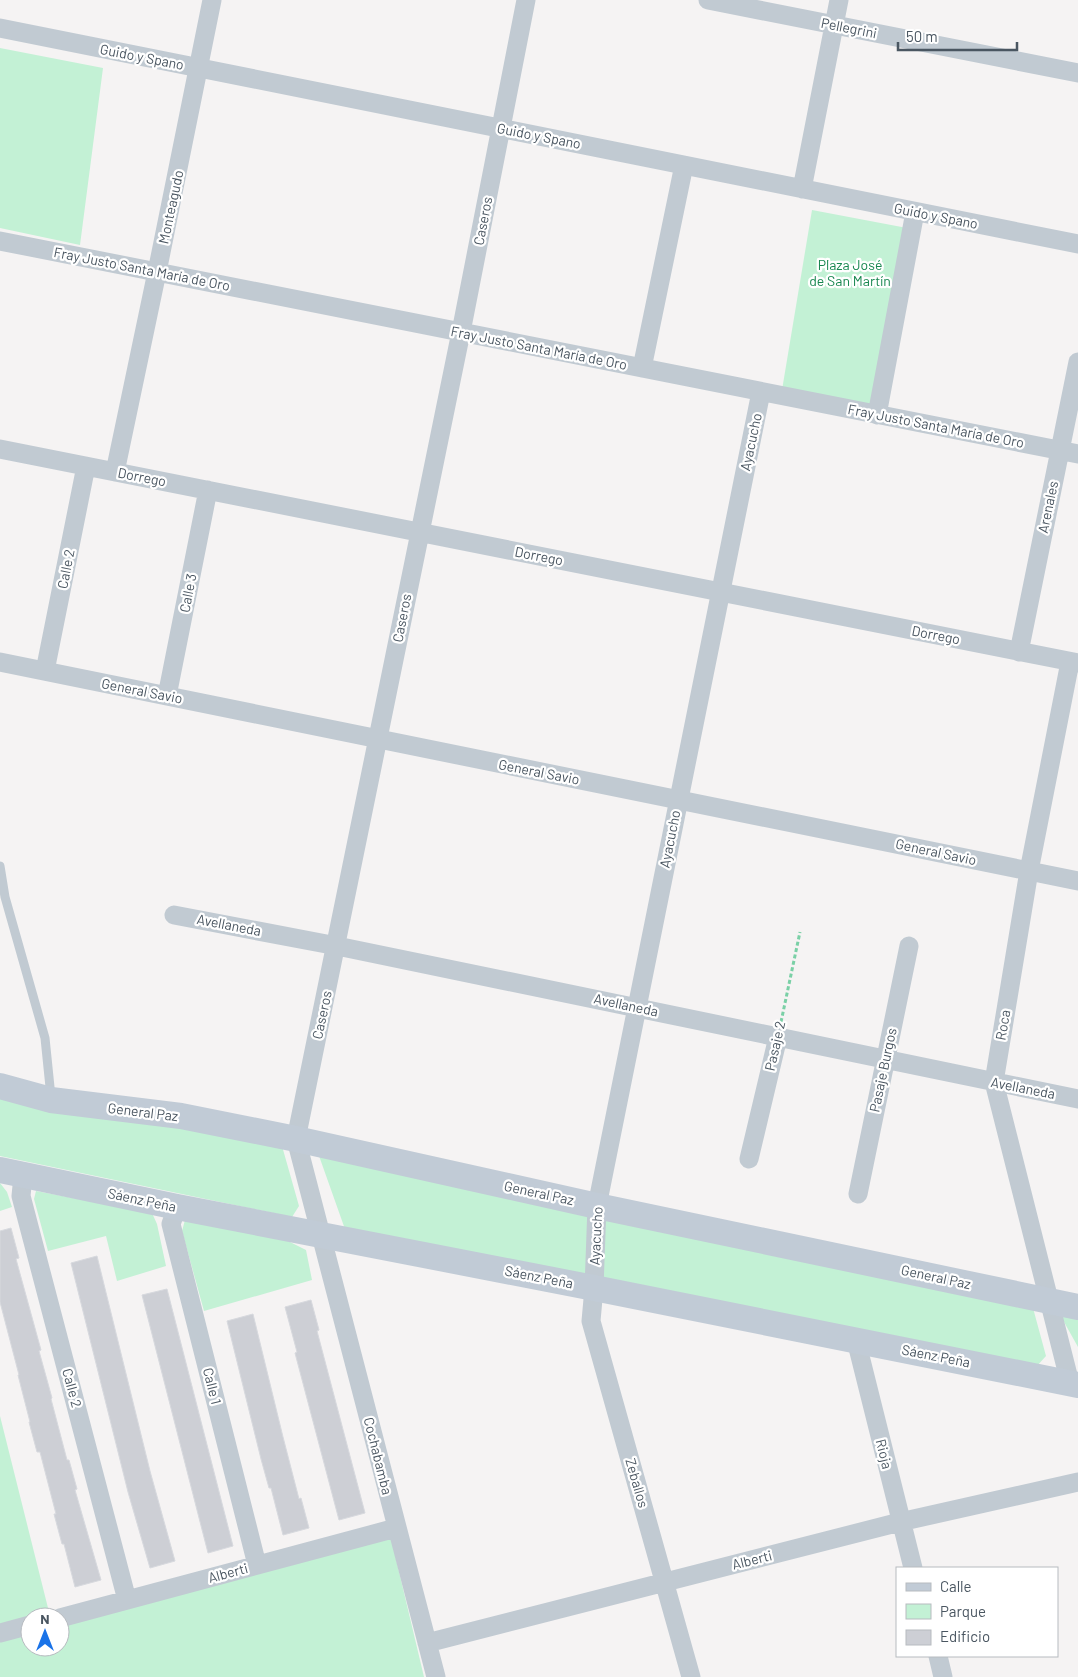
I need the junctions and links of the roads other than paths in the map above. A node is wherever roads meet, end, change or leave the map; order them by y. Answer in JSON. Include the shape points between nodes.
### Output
{"nodes":[{"id":1,"x":212,"y":0,"type":"edge"},
{"id":2,"x":526,"y":0,"type":"edge"},
{"id":3,"x":708,"y":0,"type":"edge"},
{"id":4,"x":839,"y":0,"type":"edge"},
{"id":5,"x":833,"y":25,"type":"junction"},
{"id":6,"x":0,"y":28,"type":"edge"},
{"id":7,"x":199,"y":68,"type":"junction"},
{"id":8,"x":1078,"y":73,"type":"edge"},
{"id":9,"x":502,"y":129,"type":"junction"},
{"id":10,"x":684,"y":165,"type":"junction"},
{"id":11,"x":802,"y":189,"type":"junction"},
{"id":12,"x":915,"y":212,"type":"junction"},
{"id":13,"x":0,"y":241,"type":"edge"},
{"id":14,"x":1078,"y":244,"type":"edge"},
{"id":15,"x":157,"y":272,"type":"junction"},
{"id":16,"x":461,"y":332,"type":"junction"},
{"id":17,"x":1078,"y":362,"type":"edge"},
{"id":18,"x":642,"y":368,"type":"junction"},
{"id":19,"x":761,"y":392,"type":"junction"},
{"id":20,"x":877,"y":414,"type":"junction"},
{"id":21,"x":0,"y":449,"type":"edge"},
{"id":22,"x":1069,"y":452,"type":"edge"},
{"id":23,"x":86,"y":466,"type":"junction"},
{"id":24,"x":115,"y":472,"type":"junction"},
{"id":25,"x":208,"y":490,"type":"junction"},
{"id":26,"x":419,"y":532,"type":"junction"},
{"id":27,"x":720,"y":592,"type":"junction"},
{"id":28,"x":1019,"y":652,"type":"junction"},
{"id":29,"x":0,"y":662,"type":"edge"},
{"id":30,"x":1074,"y":662,"type":"edge"},
{"id":31,"x":45,"y":671,"type":"junction"},
{"id":32,"x":167,"y":696,"type":"junction"},
{"id":33,"x":378,"y":739,"type":"junction"},
{"id":34,"x":678,"y":800,"type":"junction"},
{"id":35,"x":0,"y":866,"type":"edge"},
{"id":36,"x":1029,"y":871,"type":"junction"},
{"id":37,"x":1078,"y":881,"type":"edge"},
{"id":38,"x":174,"y":915,"type":"dead end"},
{"id":39,"x":337,"y":946,"type":"junction"},
{"id":40,"x":909,"y":946,"type":"dead end"},
{"id":41,"x":636,"y":1008,"type":"junction"},
{"id":42,"x":778,"y":1037,"type":"junction"},
{"id":43,"x":886,"y":1060,"type":"junction"},
{"id":44,"x":994,"y":1082,"type":"junction"},
{"id":45,"x":0,"y":1086,"type":"edge"},
{"id":46,"x":1078,"y":1099,"type":"edge"},
{"id":47,"x":52,"y":1100,"type":"junction"},
{"id":48,"x":296,"y":1139,"type":"junction"},
{"id":49,"x":749,"y":1160,"type":"dead end"},
{"id":50,"x":12,"y":1173,"type":"edge"},
{"id":51,"x":858,"y":1194,"type":"dead end"},
{"id":52,"x":597,"y":1206,"type":"junction"},
{"id":53,"x":177,"y":1207,"type":"junction"},
{"id":54,"x":321,"y":1234,"type":"junction"},
{"id":55,"x":594,"y":1288,"type":"junction"},
{"id":56,"x":1049,"y":1301,"type":"junction"},
{"id":57,"x":1078,"y":1307,"type":"edge"},
{"id":58,"x":856,"y":1340,"type":"junction"},
{"id":59,"x":1074,"y":1384,"type":"edge"},
{"id":60,"x":1078,"y":1482,"type":"edge"},
{"id":61,"x":900,"y":1522,"type":"junction"},
{"id":62,"x":396,"y":1528,"type":"junction"},
{"id":63,"x":257,"y":1565,"type":"junction"},
{"id":64,"x":913,"y":1567,"type":"edge"},
{"id":65,"x":665,"y":1582,"type":"junction"},
{"id":66,"x":127,"y":1600,"type":"junction"},
{"id":67,"x":70,"y":1615,"type":"edge"},
{"id":68,"x":20,"y":1628,"type":"edge"},
{"id":69,"x":0,"y":1633,"type":"edge"},
{"id":70,"x":427,"y":1643,"type":"junction"},
{"id":71,"x":938,"y":1657,"type":"edge"},
{"id":72,"x":436,"y":1677,"type":"edge"},
{"id":73,"x":691,"y":1677,"type":"edge"},
{"id":74,"x":944,"y":1677,"type":"edge"}],
"edges":[{"from":1,"to":7,"type":"street","name":"Monteagudo"},
{"from":2,"to":9,"type":"street","name":"Caseros"},
{"from":3,"to":5,"type":"street","name":"Pellegrini"},
{"from":4,"to":5,"type":"street"},
{"from":5,"to":8,"type":"street","name":"Pellegrini"},
{"from":5,"to":11,"type":"street"},
{"from":6,"to":7,"type":"street","name":"Guido y Spano"},
{"from":7,"to":9,"type":"street","name":"Guido y Spano"},
{"from":7,"to":15,"type":"street","name":"Monteagudo"},
{"from":9,"to":10,"type":"street","name":"Guido y Spano"},
{"from":9,"to":16,"type":"street","name":"Caseros"},
{"from":10,"to":11,"type":"street","name":"Guido y Spano"},
{"from":10,"to":18,"type":"street"},
{"from":11,"to":12,"type":"street","name":"Guido y Spano"},
{"from":12,"to":14,"type":"street","name":"Guido y Spano"},
{"from":12,"to":20,"type":"street"},
{"from":13,"to":15,"type":"street","name":"Fray Justo Santa María de Oro"},
{"from":15,"to":16,"type":"street","name":"Fray Justo Santa María de Oro"},
{"from":15,"to":24,"type":"street","name":"Monteagudo"},
{"from":16,"to":18,"type":"street","name":"Fray Justo Santa María de Oro"},
{"from":16,"to":26,"type":"street","name":"Caseros"},
{"from":17,"to":22,"type":"street","name":"Arenales"},
{"from":18,"to":19,"type":"street","name":"Fray Justo Santa María de Oro"},
{"from":19,"to":20,"type":"street","name":"Fray Justo Santa María de Oro"},
{"from":19,"to":27,"type":"street","name":"Ayacucho"},
{"from":20,"to":22,"type":"street","name":"Fray Justo Santa María de Oro"},
{"from":21,"to":23,"type":"street","name":"Dorrego"},
{"from":22,"to":28,"type":"street","name":"Arenales"},
{"from":23,"to":24,"type":"street","name":"Dorrego"},
{"from":23,"to":31,"type":"street","name":"Calle 2"},
{"from":24,"to":25,"type":"street","name":"Dorrego"},
{"from":25,"to":26,"type":"street","name":"Dorrego"},
{"from":25,"to":32,"type":"street","name":"Calle 3"},
{"from":26,"to":27,"type":"street","name":"Dorrego"},
{"from":26,"to":33,"type":"street","name":"Caseros"},
{"from":27,"to":28,"type":"street","name":"Dorrego"},
{"from":27,"to":34,"type":"street","name":"Ayacucho"},
{"from":28,"to":30,"type":"street","name":"Dorrego"},
{"from":29,"to":31,"type":"street","name":"General Savio"},
{"from":30,"to":36,"type":"street","name":"Roca"},
{"from":31,"to":32,"type":"street","name":"General Savio"},
{"from":32,"to":33,"type":"street","name":"General Savio"},
{"from":33,"to":34,"type":"street","name":"General Savio"},
{"from":33,"to":39,"type":"street","name":"Caseros"},
{"from":34,"to":36,"type":"street","name":"General Savio"},
{"from":34,"to":41,"type":"street","name":"Ayacucho"},
{"from":35,"to":47,"type":"lane","via":[[5,897],[45,1038]]},
{"from":36,"to":37,"type":"street","name":"General Savio"},
{"from":36,"to":44,"type":"street","name":"Roca"},
{"from":38,"to":39,"type":"street","name":"Avellaneda"},
{"from":39,"to":41,"type":"street","name":"Avellaneda"},
{"from":39,"to":48,"type":"street","name":"Caseros"},
{"from":40,"to":43,"type":"street","name":"Pasaje Burgos"},
{"from":41,"to":42,"type":"street","name":"Avellaneda"},
{"from":41,"to":52,"type":"street","name":"Ayacucho"},
{"from":42,"to":43,"type":"street","name":"Avellaneda"},
{"from":42,"to":49,"type":"street","name":"Pasaje 2"},
{"from":43,"to":44,"type":"street","name":"Avellaneda"},
{"from":43,"to":51,"type":"street","name":"Pasaje Burgos"},
{"from":44,"to":46,"type":"street","name":"Avellaneda"},
{"from":44,"to":56,"type":"street","name":"Roca"},
{"from":45,"to":47,"type":"street","name":"General Paz"},
{"from":47,"to":48,"type":"street","name":"General Paz","via":[[181,1116]]},
{"from":48,"to":52,"type":"street","name":"General Paz"},
{"from":48,"to":54,"type":"street","name":"Caseros"},
{"from":50,"to":53,"type":"street","name":"Sáenz Peña"},
{"from":50,"to":66,"type":"street","name":"Calle 2","via":[[21,1196]]},
{"from":52,"to":55,"type":"street","name":"Ayacucho"},
{"from":52,"to":56,"type":"street","name":"General Paz"},
{"from":53,"to":54,"type":"street","name":"Sáenz Peña"},
{"from":53,"to":63,"type":"street","name":"Calle 1","via":[[171,1224]]},
{"from":54,"to":55,"type":"street","name":"Sáenz Peña"},
{"from":54,"to":62,"type":"street","name":"Cochabamba"},
{"from":55,"to":58,"type":"street","name":"Sáenz Peña"},
{"from":55,"to":65,"type":"street","name":"Zeballos","via":[[591,1321]]},
{"from":56,"to":57,"type":"street","name":"General Paz"},
{"from":56,"to":59,"type":"street","name":"Roca"},
{"from":58,"to":59,"type":"street","name":"Sáenz Peña"},
{"from":58,"to":61,"type":"street","name":"Rioja"},
{"from":60,"to":61,"type":"street","name":"Alberti"},
{"from":61,"to":64,"type":"street","name":"Rioja"},
{"from":61,"to":65,"type":"street","name":"Alberti"},
{"from":62,"to":63,"type":"street","name":"Alberti"},
{"from":62,"to":70,"type":"street","name":"Cochabamba"},
{"from":63,"to":66,"type":"street","name":"Alberti"},
{"from":65,"to":70,"type":"street","name":"Alberti"},
{"from":65,"to":73,"type":"street","name":"Zeballos"},
{"from":66,"to":67,"type":"street","name":"Alberti"},
{"from":68,"to":69,"type":"street"},
{"from":70,"to":72,"type":"street","name":"Cochabamba"},
{"from":71,"to":74,"type":"street"}]}
